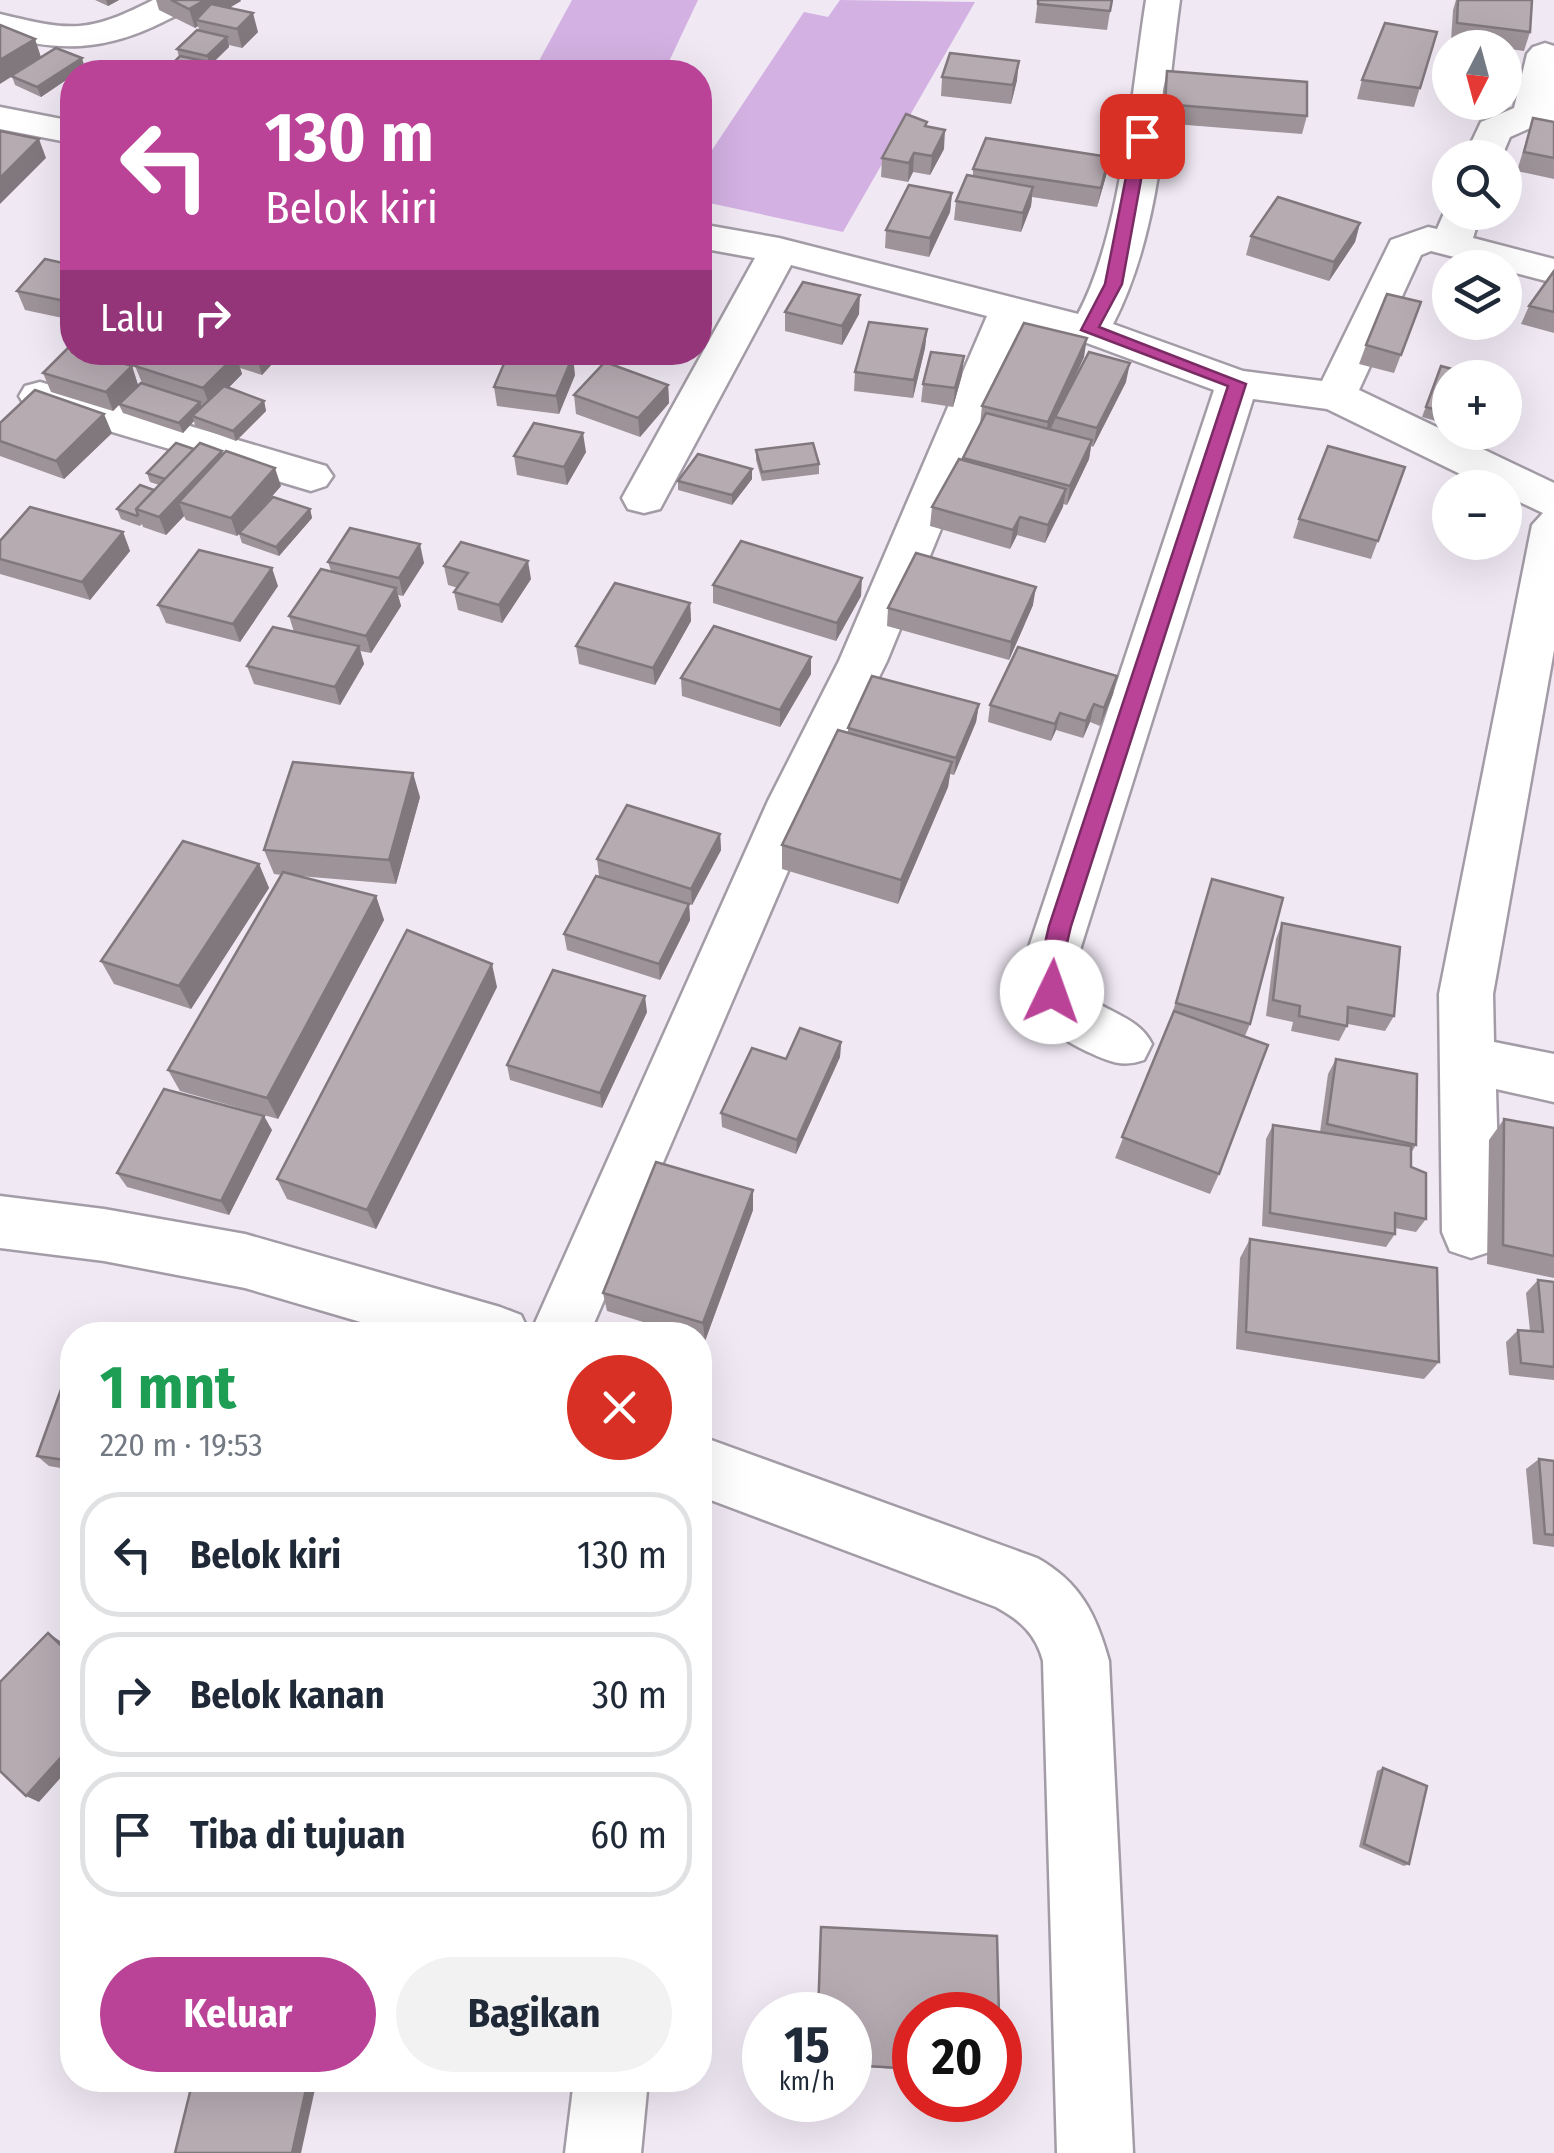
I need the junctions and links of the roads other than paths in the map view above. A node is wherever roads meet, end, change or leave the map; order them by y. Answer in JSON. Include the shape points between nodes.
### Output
{"nodes":[{"id":1,"x":179,"y":0,"type":"edge"},
{"id":2,"x":1163,"y":0,"type":"edge"},
{"id":3,"x":0,"y":24,"type":"edge"},
{"id":4,"x":1545,"y":54,"type":"dead end"},
{"id":5,"x":1543,"y":114,"type":"edge"},
{"id":6,"x":2,"y":120,"type":"edge"},
{"id":7,"x":60,"y":130,"type":"edge"},
{"id":8,"x":1490,"y":140,"type":"edge"},
{"id":9,"x":1451,"y":230,"type":"edge"},
{"id":10,"x":1461,"y":230,"type":"edge"},
{"id":11,"x":712,"y":238,"type":"edge"},
{"id":12,"x":779,"y":250,"type":"junction"},
{"id":13,"x":1554,"y":271,"type":"edge"},
{"id":14,"x":1011,"y":308,"type":"junction"},
{"id":15,"x":1090,"y":330,"type":"junction"},
{"id":16,"x":1238,"y":384,"type":"junction"},
{"id":17,"x":1336,"y":396,"type":"junction"},
{"id":18,"x":10,"y":430,"type":"edge"},
{"id":19,"x":311,"y":476,"type":"dead end"},
{"id":20,"x":644,"y":498,"type":"dead end"},
{"id":21,"x":1554,"y":501,"type":"edge"},
{"id":22,"x":1554,"y":525,"type":"edge"},
{"id":23,"x":1125,"y":1044,"type":"dead end"},
{"id":24,"x":1468,"y":1060,"type":"junction"},
{"id":25,"x":1554,"y":1078,"type":"edge"},
{"id":26,"x":0,"y":1222,"type":"edge"},
{"id":27,"x":1471,"y":1232,"type":"dead end"},
{"id":28,"x":456,"y":1322,"type":"edge"},
{"id":29,"x":566,"y":1322,"type":"edge"},
{"id":30,"x":712,"y":1470,"type":"edge"},
{"id":31,"x":611,"y":2092,"type":"edge"},
{"id":32,"x":603,"y":2153,"type":"edge"},
{"id":33,"x":1095,"y":2153,"type":"edge"}],
"edges":[{"from":1,"to":3,"type":"street","via":[[112,35],[86,40]]},
{"from":2,"to":15,"type":"street","via":[[1114,284]]},
{"from":4,"to":5,"type":"street"},
{"from":5,"to":8,"type":"street","via":[[1494,130]]},
{"from":6,"to":7,"type":"street"},
{"from":9,"to":17,"type":"street","via":[[1405,248]]},
{"from":10,"to":13,"type":"street"},
{"from":11,"to":12,"type":"street"},
{"from":12,"to":14,"type":"street"},
{"from":12,"to":20,"type":"street"},
{"from":14,"to":15,"type":"street"},
{"from":14,"to":29,"type":"street","via":[[863,661],[793,801]]},
{"from":15,"to":16,"type":"street"},
{"from":16,"to":17,"type":"street"},
{"from":16,"to":23,"type":"street","via":[[1050,962],[1052,992],[1068,1016]]},
{"from":17,"to":21,"type":"street"},
{"from":18,"to":19,"type":"street","via":[[52,381]]},
{"from":22,"to":24,"type":"street","via":[[1466,994]]},
{"from":24,"to":25,"type":"street"},
{"from":24,"to":27,"type":"street"},
{"from":26,"to":28,"type":"street","via":[[245,1260]]},
{"from":30,"to":33,"type":"street","via":[[1014,1580],[1046,1598],[1068,1626],[1076,1661]]},
{"from":31,"to":32,"type":"street"}]}
